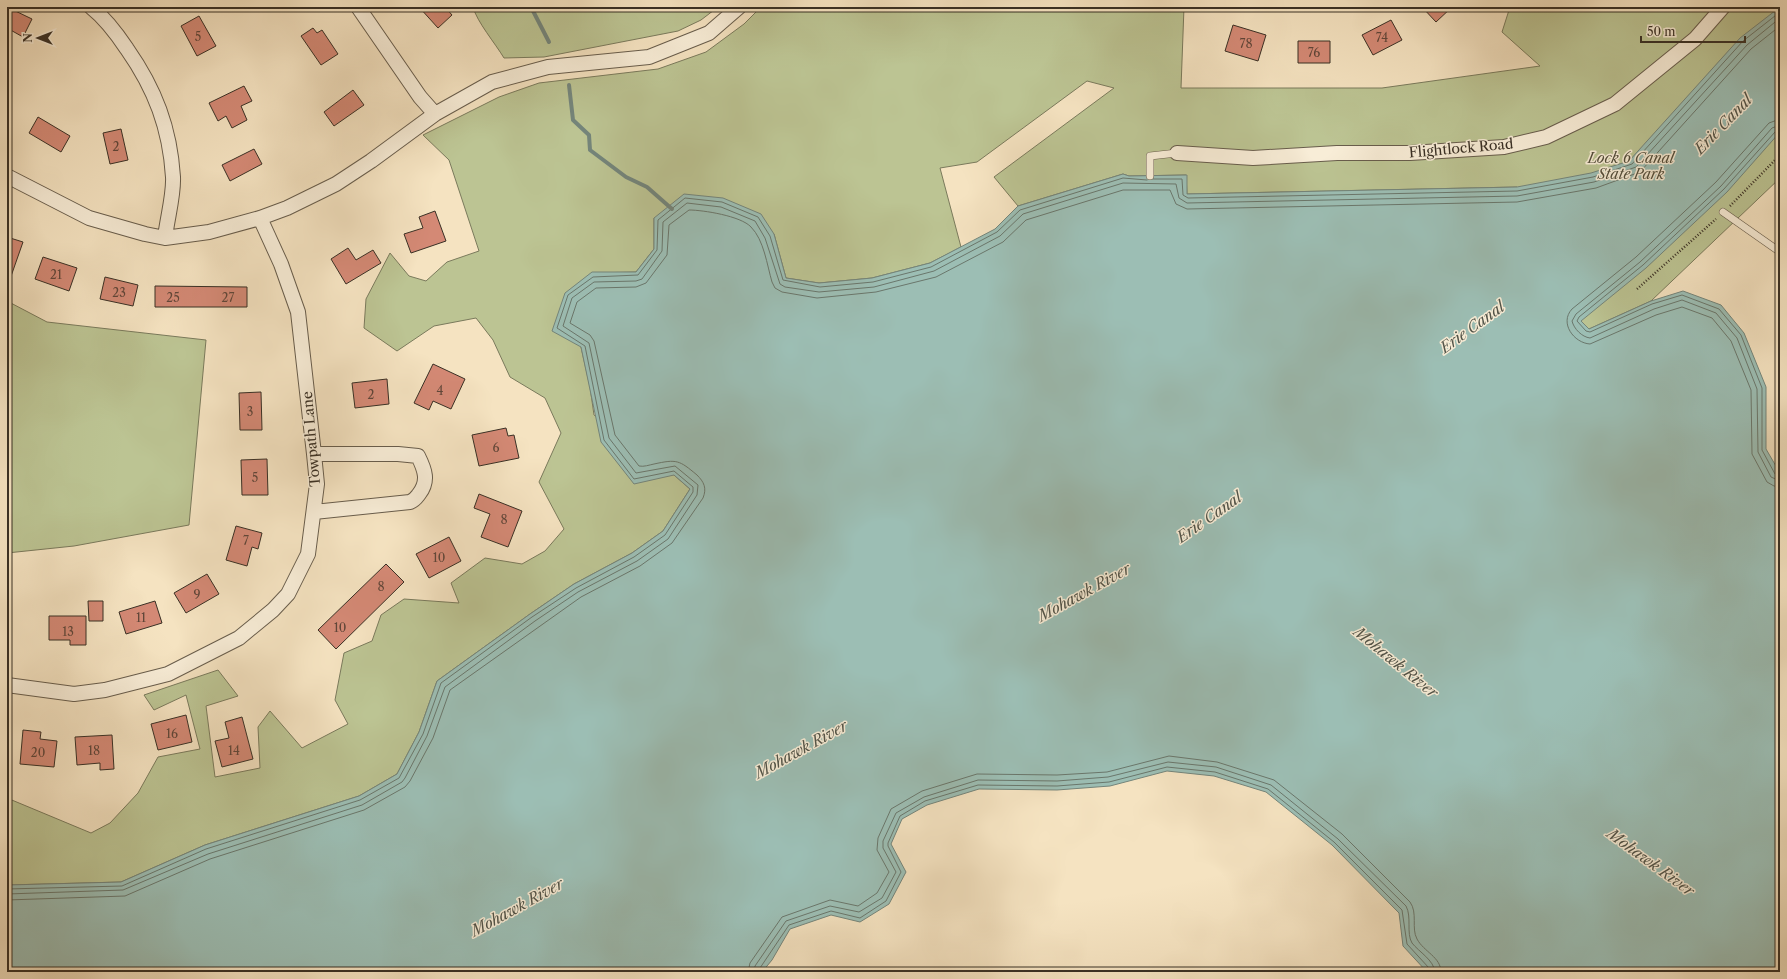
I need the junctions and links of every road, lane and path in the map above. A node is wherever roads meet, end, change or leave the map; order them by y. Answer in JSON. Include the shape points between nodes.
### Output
{"nodes":[{"id":1,"x":91,"y":7,"type":"edge"},
{"id":2,"x":358,"y":7,"type":"edge"},
{"id":3,"x":739,"y":7,"type":"edge"},
{"id":4,"x":1723,"y":7,"type":"edge"},
{"id":5,"x":435,"y":114,"type":"junction"},
{"id":6,"x":1177,"y":153,"type":"joint"},
{"id":7,"x":1780,"y":155,"type":"edge"},
{"id":8,"x":7,"y":176,"type":"edge"},
{"id":9,"x":1150,"y":176,"type":"dead end"},
{"id":10,"x":1723,"y":212,"type":"junction"},
{"id":11,"x":260,"y":218,"type":"junction"},
{"id":12,"x":165,"y":238,"type":"junction"},
{"id":13,"x":1780,"y":252,"type":"edge"},
{"id":14,"x":1637,"y":289,"type":"dead end"},
{"id":15,"x":314,"y":454,"type":"junction"},
{"id":16,"x":314,"y":512,"type":"junction"},
{"id":17,"x":7,"y":685,"type":"edge"}],
"edges":[{"from":1,"to":12,"type":"street","via":[[115,32],[145,75],[161,111],[168,136],[173,179]]},
{"from":2,"to":5,"type":"street","via":[[420,97]]},
{"from":3,"to":5,"type":"street","via":[[709,33],[649,57],[548,67],[492,82]]},
{"from":4,"to":6,"type":"street","name":"Flightlock Road","via":[[1695,39],[1615,104],[1546,137],[1504,147],[1410,153],[1337,153],[1253,158]]},
{"from":5,"to":11,"type":"street","via":[[336,184]]},
{"from":6,"to":9,"type":"lane","via":[[1150,156]]},
{"from":7,"to":10,"type":"path"},
{"from":8,"to":12,"type":"street","via":[[89,218]]},
{"from":10,"to":13,"type":"lane"},
{"from":10,"to":14,"type":"path"},
{"from":11,"to":12,"type":"street","via":[[209,232]]},
{"from":11,"to":15,"type":"street","name":"Towpath Lane","via":[[298,312]]},
{"from":15,"to":16,"type":"street","name":"Towpath Lane"},
{"from":15,"to":16,"type":"street","via":[[418,456],[426,476],[424,488],[410,502]]},
{"from":16,"to":17,"type":"street","name":"Towpath Lane","via":[[308,554],[288,594],[239,638],[168,674],[105,690],[74,694]]}]}
